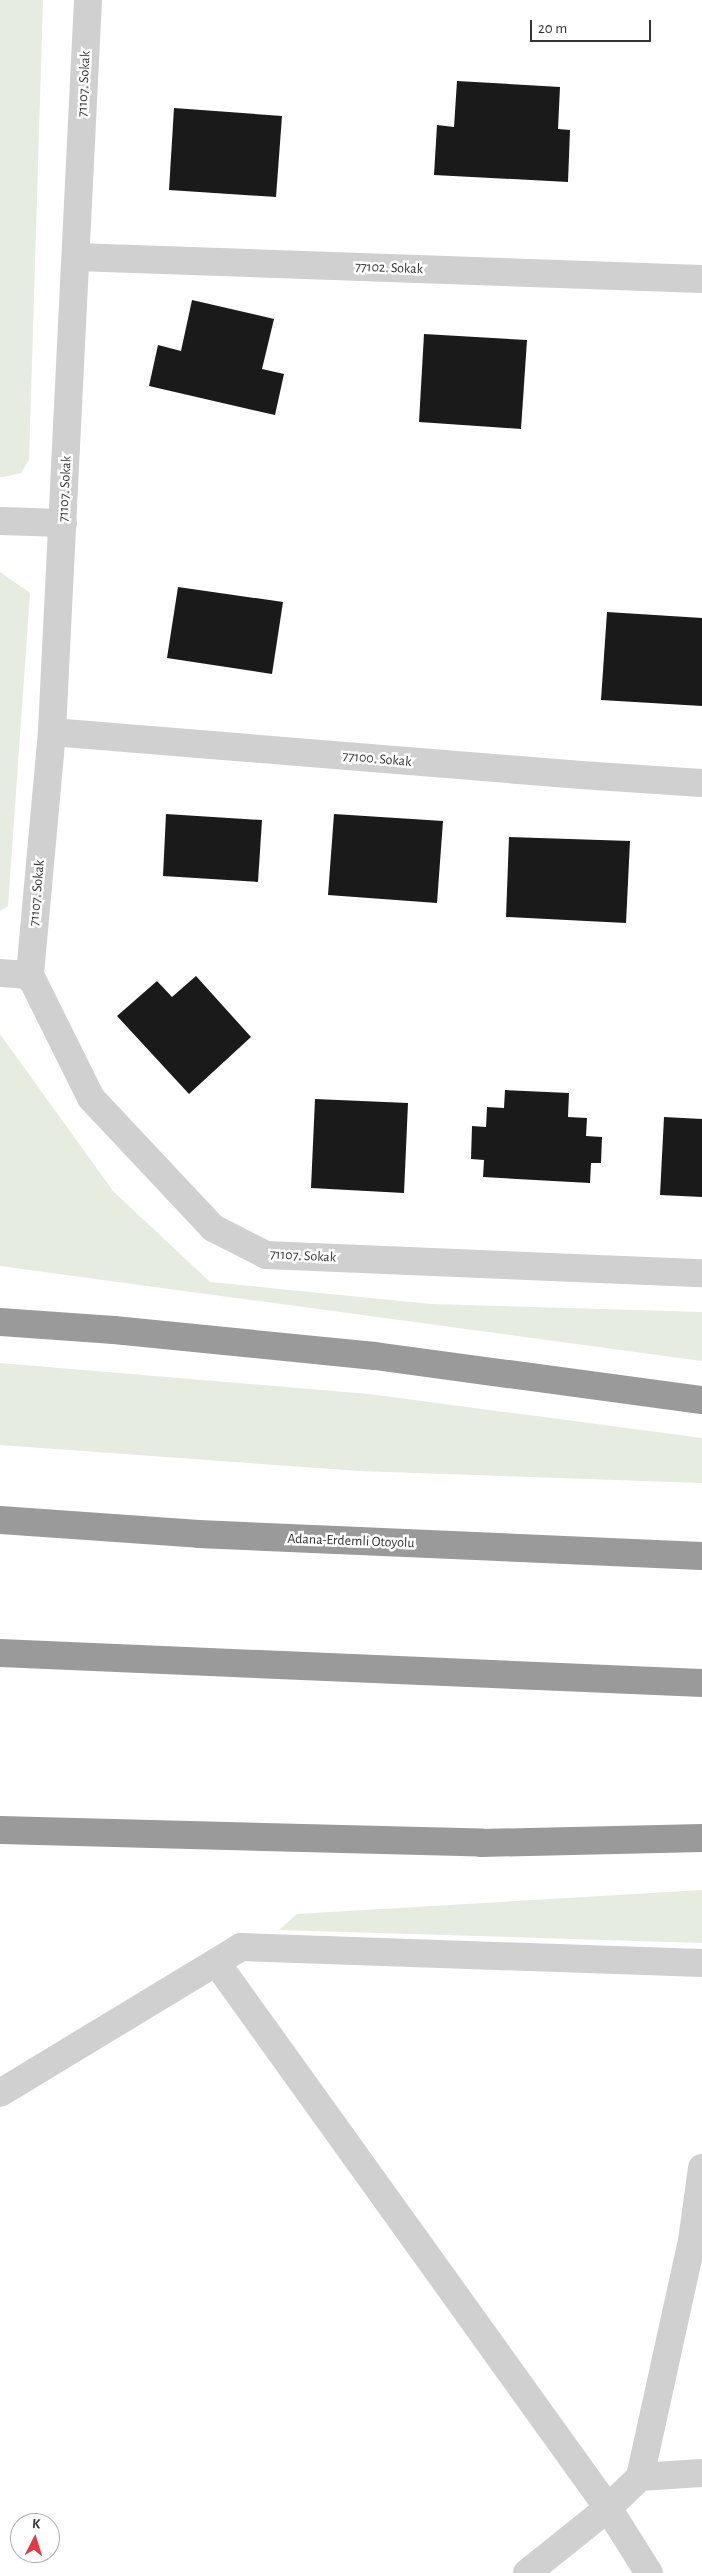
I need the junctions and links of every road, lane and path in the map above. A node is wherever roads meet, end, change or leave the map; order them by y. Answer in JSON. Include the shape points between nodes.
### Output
{"nodes":[{"id":1,"x":88,"y":0,"type":"edge"},
{"id":2,"x":76,"y":257,"type":"junction"},
{"id":3,"x":702,"y":278,"type":"edge"},
{"id":4,"x":0,"y":521,"type":"edge"},
{"id":5,"x":63,"y":523,"type":"junction"},
{"id":6,"x":52,"y":732,"type":"junction"},
{"id":7,"x":702,"y":783,"type":"edge"},
{"id":8,"x":0,"y":973,"type":"edge"},
{"id":9,"x":30,"y":975,"type":"junction"},
{"id":10,"x":702,"y":1273,"type":"edge"},
{"id":11,"x":0,"y":1322,"type":"edge"},
{"id":12,"x":702,"y":1400,"type":"edge"},
{"id":13,"x":0,"y":1520,"type":"edge"},
{"id":14,"x":702,"y":1556,"type":"edge"},
{"id":15,"x":0,"y":1653,"type":"edge"},
{"id":16,"x":702,"y":1683,"type":"edge"},
{"id":17,"x":0,"y":1830,"type":"edge"},
{"id":18,"x":702,"y":1838,"type":"edge"},
{"id":19,"x":216,"y":1962,"type":"junction"},
{"id":20,"x":702,"y":1963,"type":"edge"},
{"id":21,"x":0,"y":2093,"type":"edge"},
{"id":22,"x":702,"y":2168,"type":"edge"},
{"id":23,"x":702,"y":2473,"type":"edge"},
{"id":24,"x":640,"y":2477,"type":"junction"},
{"id":25,"x":608,"y":2508,"type":"junction"},
{"id":26,"x":527,"y":2573,"type":"edge"},
{"id":27,"x":649,"y":2573,"type":"edge"}],
"edges":[{"from":1,"to":2,"type":"street","name":"71107. Sokak"},
{"from":2,"to":3,"type":"street","name":"77102. Sokak"},
{"from":2,"to":5,"type":"street","name":"71107. Sokak"},
{"from":4,"to":5,"type":"street"},
{"from":5,"to":6,"type":"street","name":"71107. Sokak"},
{"from":6,"to":7,"type":"street","name":"77100. Sokak"},
{"from":6,"to":9,"type":"street","name":"71107. Sokak"},
{"from":8,"to":9,"type":"street"},
{"from":9,"to":10,"type":"street","name":"71107. Sokak","via":[[91,1098],[213,1228],[266,1255]]},
{"from":11,"to":12,"type":"highway","via":[[375,1356]]},
{"from":13,"to":14,"type":"highway","name":"Adana-Erdemli Otoyolu","via":[[199,1534]]},
{"from":15,"to":16,"type":"highway"},
{"from":17,"to":18,"type":"highway","via":[[481,1843]]},
{"from":19,"to":20,"type":"street","via":[[241,1947]]},
{"from":19,"to":21,"type":"street"},
{"from":19,"to":25,"type":"street"},
{"from":22,"to":24,"type":"street","via":[[692,2241]]},
{"from":23,"to":24,"type":"street"},
{"from":24,"to":25,"type":"street"},
{"from":25,"to":26,"type":"street"},
{"from":25,"to":27,"type":"street"}]}
